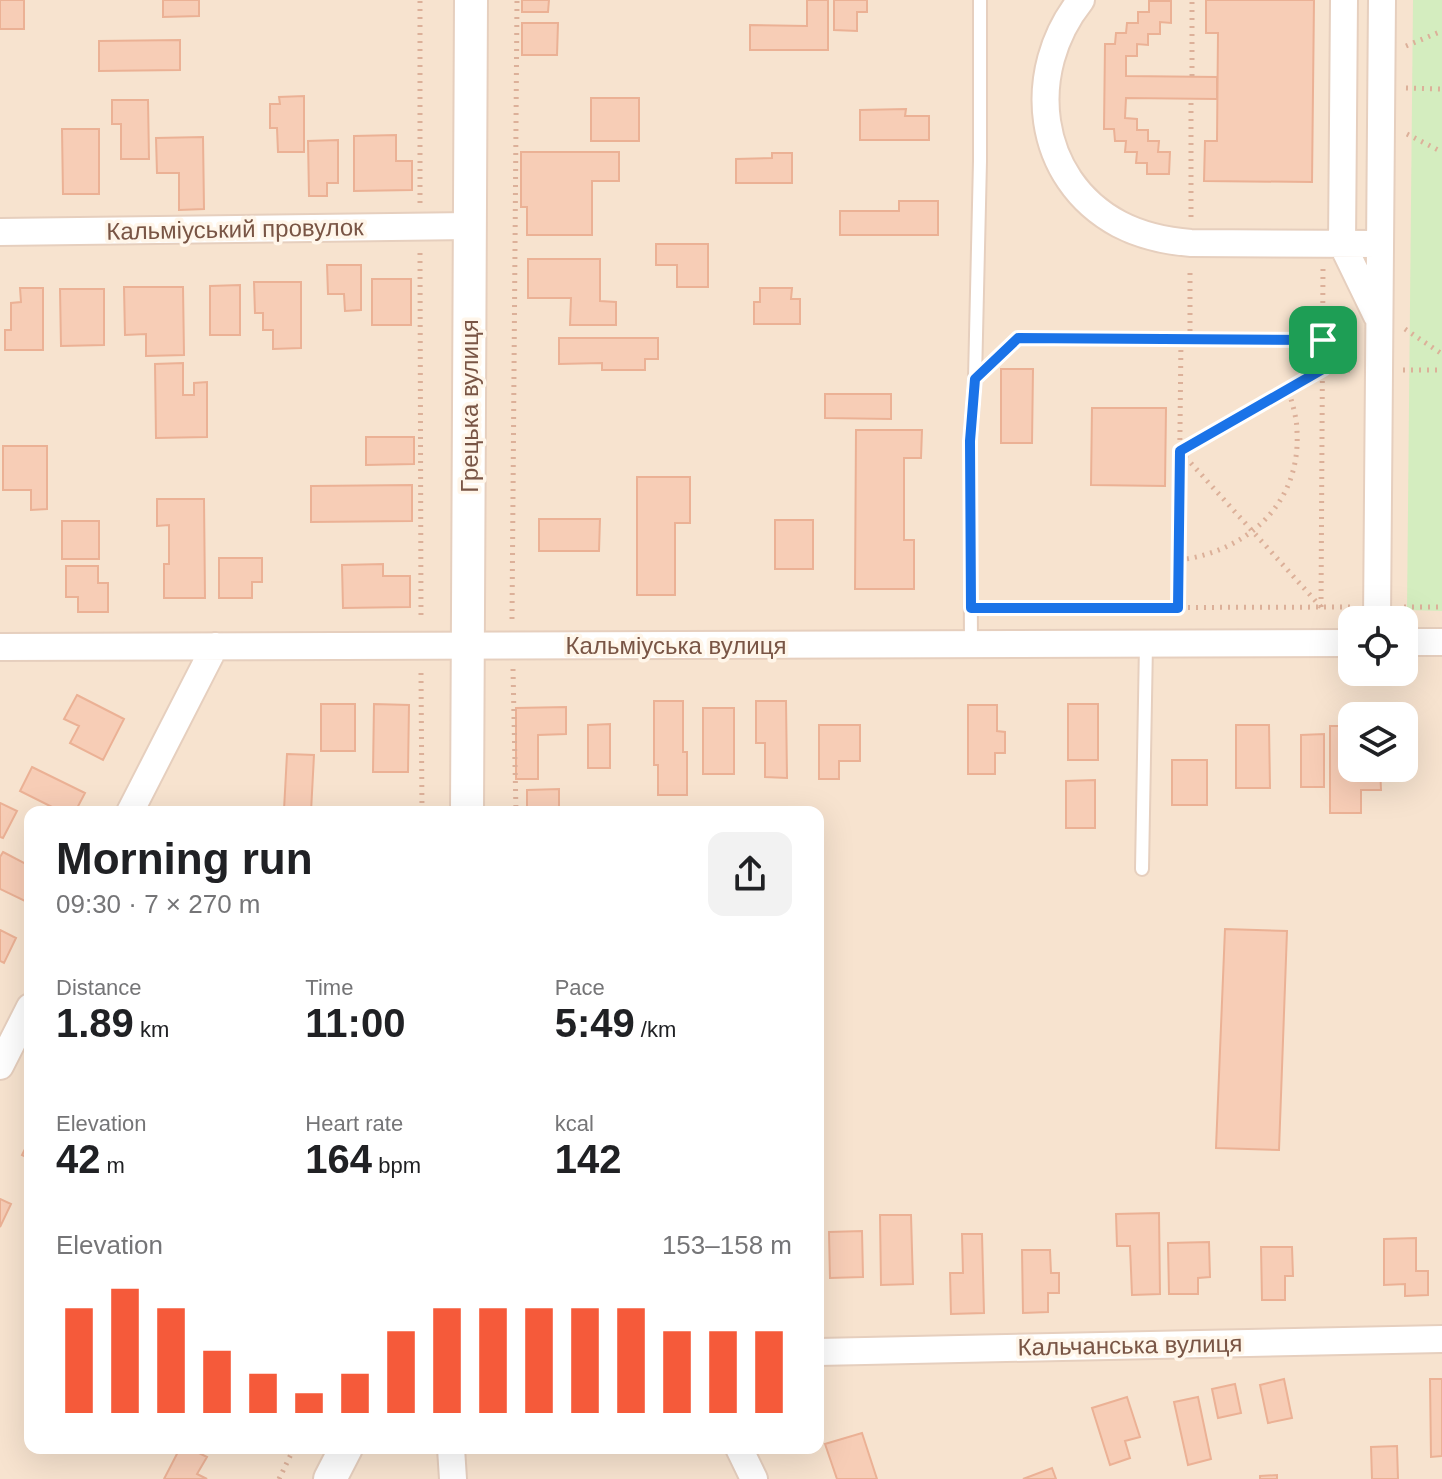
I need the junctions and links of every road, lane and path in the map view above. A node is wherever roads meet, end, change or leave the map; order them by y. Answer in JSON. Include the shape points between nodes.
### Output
{"nodes":[{"id":1,"x":420,"y":0,"type":"edge"},
{"id":2,"x":471,"y":0,"type":"edge"},
{"id":3,"x":517,"y":0,"type":"edge"},
{"id":4,"x":980,"y":0,"type":"edge"},
{"id":5,"x":1081,"y":0,"type":"edge"},
{"id":6,"x":1192,"y":0,"type":"edge"},
{"id":7,"x":1344,"y":0,"type":"edge"},
{"id":8,"x":1382,"y":0,"type":"edge"},
{"id":9,"x":1442,"y":31,"type":"edge"},
{"id":10,"x":1403,"y":47,"type":"dead end"},
{"id":11,"x":1192,"y":76,"type":"dead end"},
{"id":12,"x":1402,"y":131,"type":"dead end"},
{"id":13,"x":1442,"y":152,"type":"edge"},
{"id":14,"x":470,"y":226,"type":"junction"},
{"id":15,"x":420,"y":227,"type":"junction"},
{"id":16,"x":0,"y":232,"type":"edge"},
{"id":17,"x":1323,"y":244,"type":"junction"},
{"id":18,"x":1380,"y":244,"type":"junction"},
{"id":19,"x":1390,"y":324,"type":"junction"},
{"id":20,"x":1181,"y":339,"type":"junction"},
{"id":21,"x":1323,"y":340,"type":"junction"},
{"id":22,"x":1442,"y":354,"type":"edge"},
{"id":23,"x":1323,"y":369,"type":"junction"},
{"id":24,"x":975,"y":379,"type":"junction"},
{"id":25,"x":1288,"y":389,"type":"junction"},
{"id":26,"x":1180,"y":451,"type":"junction"},
{"id":27,"x":1252,"y":532,"type":"junction"},
{"id":28,"x":1179,"y":560,"type":"junction"},
{"id":29,"x":1377,"y":606,"type":"edge"},
{"id":30,"x":1321,"y":607,"type":"junction"},
{"id":31,"x":1442,"y":607,"type":"edge"},
{"id":32,"x":971,"y":608,"type":"junction"},
{"id":33,"x":1178,"y":608,"type":"junction"},
{"id":34,"x":1338,"y":609,"type":"edge"},
{"id":35,"x":1418,"y":610,"type":"edge"},
{"id":36,"x":1418,"y":642,"type":"edge"},
{"id":37,"x":1442,"y":642,"type":"edge"},
{"id":38,"x":1338,"y":643,"type":"edge"},
{"id":39,"x":971,"y":644,"type":"junction"},
{"id":40,"x":1146,"y":644,"type":"junction"},
{"id":41,"x":513,"y":645,"type":"junction"},
{"id":42,"x":215,"y":646,"type":"junction"},
{"id":43,"x":421,"y":646,"type":"junction"},
{"id":44,"x":468,"y":646,"type":"junction"},
{"id":45,"x":0,"y":647,"type":"edge"},
{"id":46,"x":133,"y":806,"type":"edge"},
{"id":47,"x":422,"y":806,"type":"edge"},
{"id":48,"x":467,"y":806,"type":"edge"},
{"id":49,"x":516,"y":806,"type":"edge"},
{"id":50,"x":1142,"y":869,"type":"dead end"},
{"id":51,"x":24,"y":1019,"type":"edge"},
{"id":52,"x":0,"y":1066,"type":"edge"},
{"id":53,"x":1442,"y":1339,"type":"edge"},
{"id":54,"x":824,"y":1352,"type":"edge"},
{"id":55,"x":291,"y":1454,"type":"edge"},
{"id":56,"x":343,"y":1454,"type":"edge"},
{"id":57,"x":451,"y":1454,"type":"edge"},
{"id":58,"x":742,"y":1454,"type":"edge"},
{"id":59,"x":279,"y":1479,"type":"edge"},
{"id":60,"x":330,"y":1479,"type":"edge"},
{"id":61,"x":453,"y":1479,"type":"edge"},
{"id":62,"x":754,"y":1479,"type":"edge"}],
"edges":[{"from":1,"to":15,"type":"path"},
{"from":2,"to":14,"type":"street","name":"Грецька вулиця"},
{"from":3,"to":41,"type":"path"},
{"from":4,"to":24,"type":"lane"},
{"from":5,"to":17,"type":"street","via":[[1054,46],[1045,96],[1053,146],[1078,190],[1117,223],[1165,241]]},
{"from":6,"to":11,"type":"path"},
{"from":7,"to":17,"type":"street"},
{"from":8,"to":18,"type":"street"},
{"from":9,"to":10,"type":"path"},
{"from":12,"to":13,"type":"path"},
{"from":14,"to":15,"type":"street","name":"Кальміуський провулок"},
{"from":14,"to":44,"type":"street","name":"Грецька вулиця"},
{"from":15,"to":16,"type":"street","name":"Кальміуський провулок"},
{"from":15,"to":43,"type":"path"},
{"from":17,"to":18,"type":"street"},
{"from":17,"to":19,"type":"street"},
{"from":17,"to":21,"type":"path"},
{"from":18,"to":19,"type":"street"},
{"from":19,"to":22,"type":"path"},
{"from":19,"to":29,"type":"street"},
{"from":20,"to":21,"type":"path"},
{"from":20,"to":24,"type":"path","via":[[1018,338]]},
{"from":20,"to":26,"type":"path"},
{"from":21,"to":23,"type":"path"},
{"from":23,"to":25,"type":"path"},
{"from":23,"to":30,"type":"path"},
{"from":24,"to":32,"type":"lane"},
{"from":25,"to":26,"type":"path"},
{"from":25,"to":27,"type":"path","via":[[1298,433],[1291,477],[1275,507]]},
{"from":26,"to":27,"type":"path"},
{"from":26,"to":28,"type":"path"},
{"from":27,"to":28,"type":"path","via":[[1218,552]]},
{"from":27,"to":30,"type":"path"},
{"from":28,"to":33,"type":"path"},
{"from":30,"to":33,"type":"path"},
{"from":30,"to":34,"type":"path"},
{"from":31,"to":35,"type":"path"},
{"from":32,"to":33,"type":"path"},
{"from":32,"to":39,"type":"lane"},
{"from":36,"to":37,"type":"street"},
{"from":38,"to":40,"type":"street","name":"Кальміуська вулиця"},
{"from":39,"to":40,"type":"street","name":"Кальміуська вулиця"},
{"from":39,"to":41,"type":"street","name":"Кальміуська вулиця"},
{"from":40,"to":50,"type":"lane"},
{"from":41,"to":44,"type":"street","name":"Кальміуська вулиця"},
{"from":41,"to":49,"type":"path"},
{"from":42,"to":43,"type":"street","name":"Кальміуська вулиця"},
{"from":42,"to":45,"type":"street","name":"Кальміуська вулиця"},
{"from":42,"to":46,"type":"street"},
{"from":43,"to":44,"type":"street","name":"Кальміуська вулиця"},
{"from":43,"to":47,"type":"path"},
{"from":44,"to":48,"type":"street","name":"Грецька вулиця"},
{"from":51,"to":52,"type":"street"},
{"from":53,"to":54,"type":"street","name":"Кальчанська вулиця"},
{"from":55,"to":59,"type":"path"},
{"from":56,"to":60,"type":"street"},
{"from":57,"to":61,"type":"street"},
{"from":58,"to":62,"type":"street"}]}
